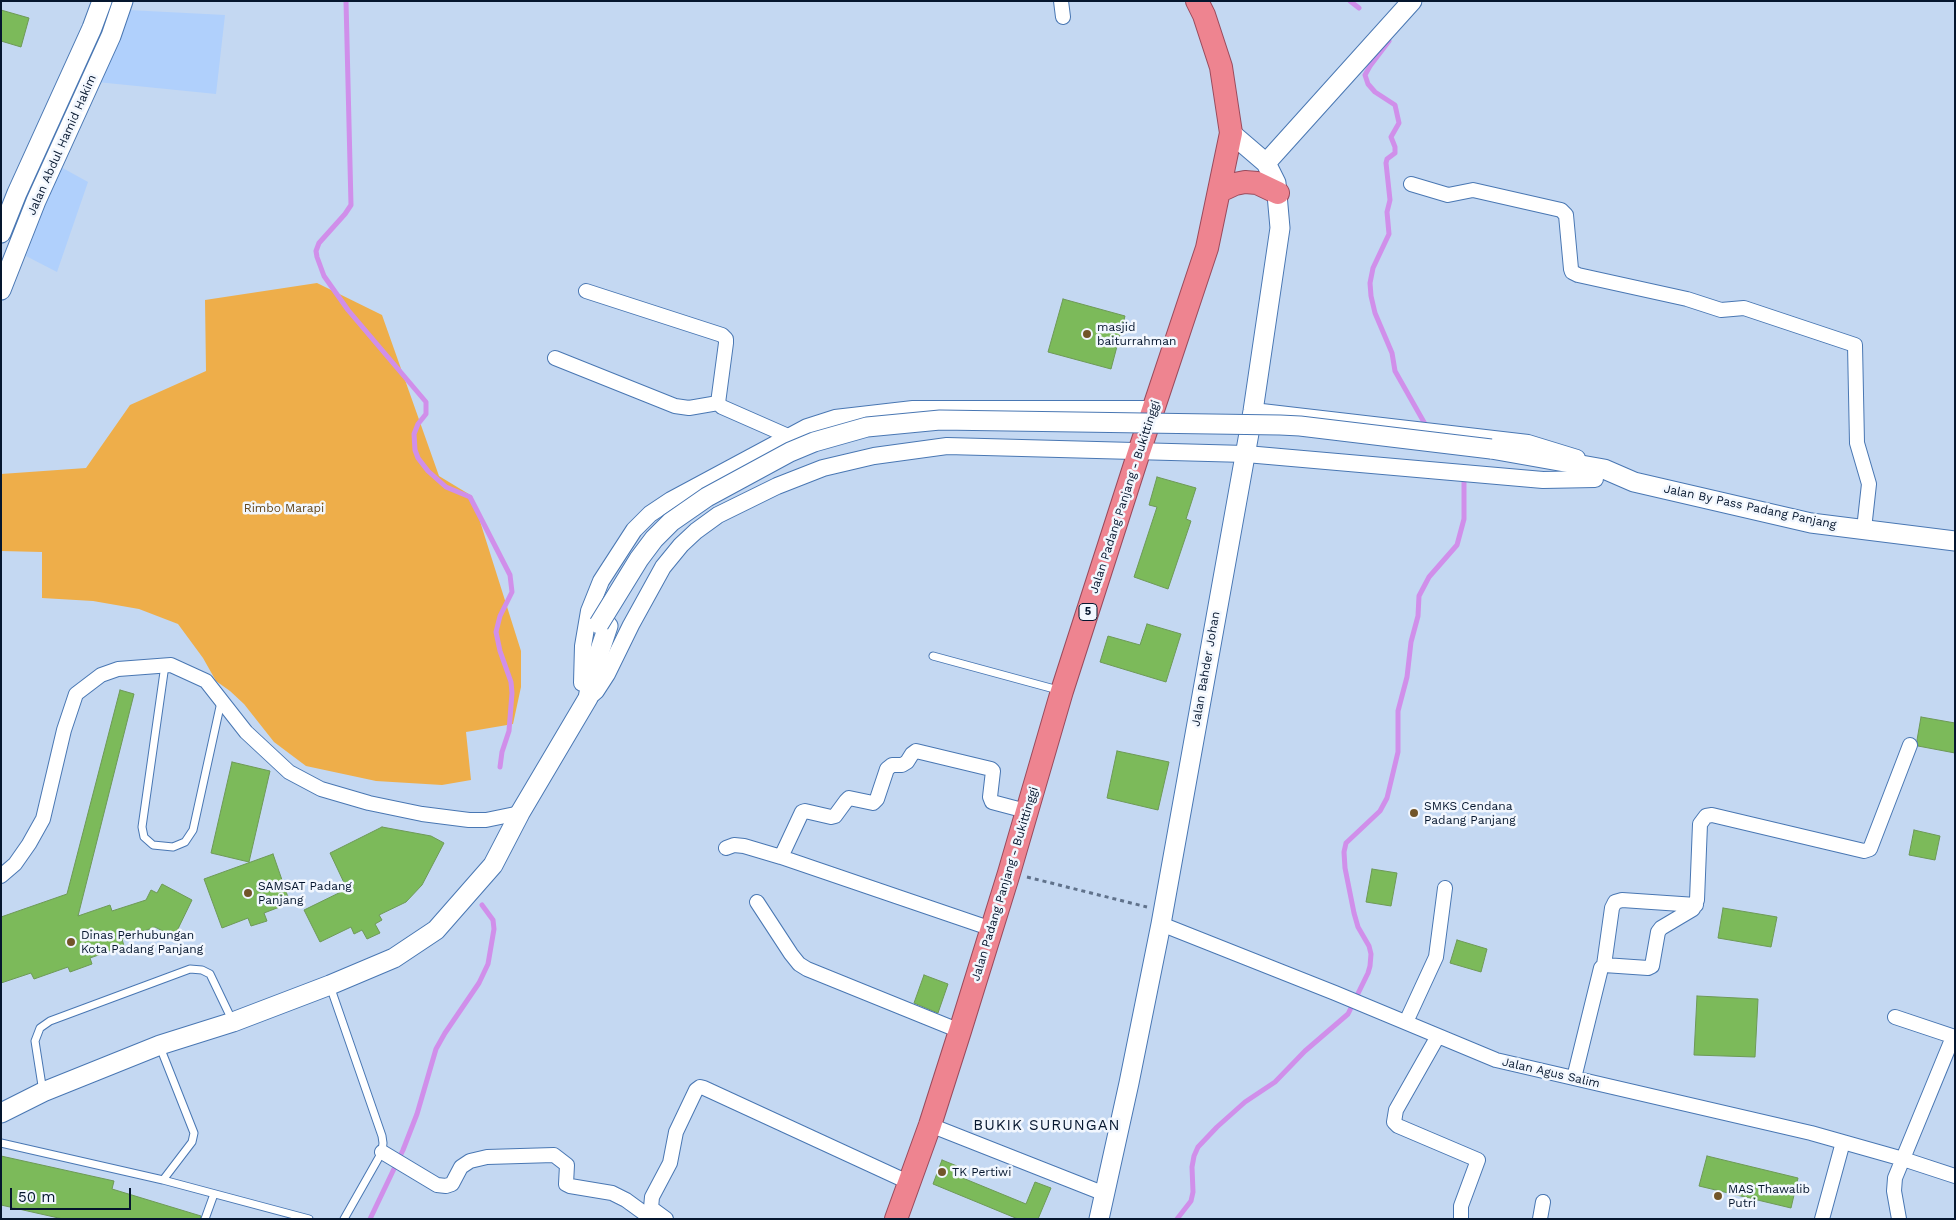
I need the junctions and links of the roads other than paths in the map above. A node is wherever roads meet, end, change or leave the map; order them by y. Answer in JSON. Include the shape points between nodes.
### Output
{"nodes":[{"id":1,"x":102,"y":1,"type":"edge"},
{"id":2,"x":123,"y":1,"type":"edge"},
{"id":3,"x":1061,"y":1,"type":"edge"},
{"id":4,"x":1197,"y":1,"type":"edge"},
{"id":5,"x":1412,"y":1,"type":"edge"},
{"id":6,"x":1063,"y":17,"type":"dead end"},
{"id":7,"x":69,"y":77,"type":"junction"},
{"id":8,"x":88,"y":85,"type":"junction"},
{"id":9,"x":1231,"y":132,"type":"junction"},
{"id":10,"x":1266,"y":164,"type":"junction"},
{"id":11,"x":1411,"y":184,"type":"dead end"},
{"id":12,"x":1220,"y":191,"type":"junction"},
{"id":13,"x":1278,"y":193,"type":"junction"},
{"id":14,"x":1,"y":233,"type":"edge"},
{"id":15,"x":5,"y":266,"type":"edge"},
{"id":16,"x":1,"y":290,"type":"edge"},
{"id":17,"x":586,"y":291,"type":"dead end"},
{"id":18,"x":555,"y":358,"type":"dead end"},
{"id":19,"x":718,"y":403,"type":"junction"},
{"id":20,"x":1153,"y":409,"type":"junction"},
{"id":21,"x":1253,"y":411,"type":"junction"},
{"id":22,"x":788,"y":436,"type":"junction"},
{"id":23,"x":1139,"y":452,"type":"junction"},
{"id":24,"x":1246,"y":454,"type":"junction"},
{"id":25,"x":1600,"y":474,"type":"junction"},
{"id":26,"x":1864,"y":529,"type":"junction"},
{"id":27,"x":1955,"y":542,"type":"edge"},
{"id":28,"x":933,"y":656,"type":"dead end"},
{"id":29,"x":165,"y":665,"type":"junction"},
{"id":30,"x":585,"y":691,"type":"junction"},
{"id":31,"x":1062,"y":691,"type":"junction"},
{"id":32,"x":222,"y":701,"type":"junction"},
{"id":33,"x":1910,"y":745,"type":"dead end"},
{"id":34,"x":1026,"y":811,"type":"junction"},
{"id":35,"x":520,"y":813,"type":"junction"},
{"id":36,"x":726,"y":848,"type":"dead end"},
{"id":37,"x":781,"y":857,"type":"junction"},
{"id":38,"x":1,"y":876,"type":"edge"},
{"id":39,"x":1445,"y":888,"type":"dead end"},
{"id":40,"x":757,"y":902,"type":"dead end"},
{"id":41,"x":1696,"y":905,"type":"junction"},
{"id":42,"x":1162,"y":917,"type":"junction"},
{"id":43,"x":992,"y":929,"type":"junction"},
{"id":44,"x":1604,"y":965,"type":"junction"},
{"id":45,"x":330,"y":985,"type":"junction"},
{"id":46,"x":1895,"y":1017,"type":"dead end"},
{"id":47,"x":233,"y":1022,"type":"junction"},
{"id":48,"x":1406,"y":1022,"type":"junction"},
{"id":49,"x":960,"y":1031,"type":"junction"},
{"id":50,"x":1438,"y":1036,"type":"junction"},
{"id":51,"x":1954,"y":1037,"type":"edge"},
{"id":52,"x":160,"y":1045,"type":"junction"},
{"id":53,"x":1574,"y":1078,"type":"junction"},
{"id":54,"x":43,"y":1092,"type":"junction"},
{"id":55,"x":1,"y":1113,"type":"edge"},
{"id":56,"x":930,"y":1125,"type":"junction"},
{"id":57,"x":1843,"y":1142,"type":"junction"},
{"id":58,"x":1,"y":1143,"type":"edge"},
{"id":59,"x":382,"y":1152,"type":"junction"},
{"id":60,"x":1903,"y":1159,"type":"junction"},
{"id":61,"x":1955,"y":1176,"type":"edge"},
{"id":62,"x":163,"y":1180,"type":"junction"},
{"id":63,"x":908,"y":1182,"type":"junction"},
{"id":64,"x":214,"y":1194,"type":"junction"},
{"id":65,"x":1105,"y":1194,"type":"junction"},
{"id":66,"x":1543,"y":1202,"type":"dead end"},
{"id":67,"x":205,"y":1219,"type":"edge"},
{"id":68,"x":309,"y":1219,"type":"edge"},
{"id":69,"x":344,"y":1219,"type":"edge"},
{"id":70,"x":652,"y":1219,"type":"edge"},
{"id":71,"x":666,"y":1219,"type":"edge"},
{"id":72,"x":896,"y":1219,"type":"edge"},
{"id":73,"x":1099,"y":1219,"type":"edge"},
{"id":74,"x":1461,"y":1219,"type":"edge"},
{"id":75,"x":1540,"y":1219,"type":"edge"},
{"id":76,"x":1822,"y":1219,"type":"edge"},
{"id":77,"x":1899,"y":1219,"type":"edge"}],
"edges":[{"from":1,"to":7,"type":"main road","name":"Jalan Abdul Hamid Hakim"},
{"from":2,"to":8,"type":"main road","name":"Jalan Abdul Hamid Hakim"},
{"from":3,"to":6,"type":"street"},
{"from":4,"to":9,"type":"highway","name":"Jalan Padang Panjang - Bukittinggi","number":"5","via":[[1221,67]]},
{"from":5,"to":10,"type":"main road"},
{"from":7,"to":8,"type":"main road"},
{"from":7,"to":14,"type":"main road","name":"Jalan Abdul Hamid Hakim"},
{"from":8,"to":15,"type":"main road","name":"Jalan Abdul Hamid Hakim"},
{"from":9,"to":10,"type":"main road","name":"Jalan Bahder Johan"},
{"from":9,"to":12,"type":"highway","name":"Jalan Padang Panjang - Bukittinggi","number":"5"},
{"from":10,"to":13,"type":"main road","name":"Jalan Bahder Johan"},
{"from":11,"to":26,"type":"street","via":[[1448,195],[1473,190],[1561,210],[1566,215],[1570,269],[1578,275],[1687,299],[1721,310],[1744,308],[1855,345],[1857,442],[1869,484]]},
{"from":12,"to":13,"type":"highway","via":[[1245,182],[1257,183]]},
{"from":12,"to":20,"type":"highway","name":"Jalan Padang Panjang - Bukittinggi","number":"5","via":[[1207,248]]},
{"from":13,"to":21,"type":"main road","name":"Jalan Bahder Johan","via":[[1280,228]]},
{"from":15,"to":16,"type":"main road","name":"Jalan Abdul Hamid Hakim"},
{"from":17,"to":19,"type":"street","via":[[722,335],[726,344]]},
{"from":18,"to":19,"type":"street","via":[[675,406],[689,408]]},
{"from":19,"to":22,"type":"street"},
{"from":20,"to":22,"type":"street","via":[[913,409],[835,418],[806,426]]},
{"from":20,"to":23,"type":"highway","name":"Jalan Padang Panjang - Bukittinggi","number":"5"},
{"from":21,"to":24,"type":"main road","name":"Jalan Bahder Johan"},
{"from":21,"to":25,"type":"street","via":[[1528,442],[1570,456]]},
{"from":22,"to":30,"type":"street","via":[[671,500],[634,530],[602,581],[589,611],[583,646]]},
{"from":23,"to":24,"type":"street"},
{"from":23,"to":30,"type":"street","via":[[947,446],[874,456],[823,468],[777,486],[718,515],[681,545],[663,567],[596,691]]},
{"from":23,"to":31,"type":"highway","name":"Jalan Padang Panjang - Bukittinggi","number":"5"},
{"from":24,"to":25,"type":"street","via":[[1543,480]]},
{"from":24,"to":42,"type":"main road","name":"Jalan Bahder Johan"},
{"from":25,"to":26,"type":"main road","name":"Jalan By Pass Padang Panjang","via":[[1811,523]]},
{"from":25,"to":30,"type":"main road","name":"Jalan By Pass Padang Panjang","bridge":true,"via":[[1300,426],[940,420],[867,427],[790,452],[707,497],[670,522],[638,560],[611,602]]},
{"from":26,"to":27,"type":"main road","name":"Jalan By Pass Padang Panjang"},
{"from":28,"to":31,"type":"lane"},
{"from":29,"to":32,"type":"street","via":[[206,681]]},
{"from":29,"to":32,"type":"lane","via":[[142,827],[144,837],[152,845],[173,847],[185,842],[193,830]]},
{"from":29,"to":38,"type":"street","via":[[118,669],[101,675],[76,694],[43,819],[15,864]]},
{"from":30,"to":35,"type":"main road","name":"Jalan By Pass Padang Panjang","via":[[578,715]]},
{"from":31,"to":34,"type":"highway","name":"Jalan Padang Panjang - Bukittinggi","number":"5"},
{"from":32,"to":35,"type":"street","via":[[246,732],[289,772],[320,789],[369,803],[469,820]]},
{"from":33,"to":41,"type":"street","via":[[1870,850],[1706,816],[1700,824]]},
{"from":34,"to":37,"type":"street","via":[[992,802],[991,769],[916,752],[907,762],[887,769],[873,803],[849,798],[831,817],[802,812]]},
{"from":34,"to":43,"type":"highway","name":"Jalan Padang Panjang - Bukittinggi","number":"5"},
{"from":35,"to":45,"type":"main road","via":[[493,865],[436,930],[394,958]]},
{"from":36,"to":37,"type":"street","via":[[744,846]]},
{"from":37,"to":43,"type":"street"},
{"from":39,"to":48,"type":"street","via":[[1436,956]]},
{"from":40,"to":49,"type":"street","via":[[791,954],[806,969]]},
{"from":41,"to":44,"type":"street","via":[[1658,932],[1652,966]]},
{"from":41,"to":44,"type":"street","via":[[1615,902]]},
{"from":42,"to":48,"type":"street","name":"Jalan Agus Salim"},
{"from":42,"to":65,"type":"main road","name":"Jalan Bahder Johan"},
{"from":43,"to":49,"type":"highway","name":"Jalan Padang Panjang - Bukittinggi","number":"5"},
{"from":44,"to":53,"type":"street"},
{"from":45,"to":47,"type":"main road"},
{"from":45,"to":59,"type":"lane","via":[[382,1136]]},
{"from":46,"to":51,"type":"street"},
{"from":47,"to":52,"type":"main road"},
{"from":47,"to":54,"type":"lane","via":[[210,974],[190,969],[50,1021],[40,1028],[34,1041]]},
{"from":48,"to":50,"type":"street","name":"Jalan Agus Salim"},
{"from":49,"to":56,"type":"highway","name":"Jalan Padang Panjang - Bukittinggi","number":"5"},
{"from":50,"to":53,"type":"street","name":"Jalan Agus Salim","via":[[1496,1060]]},
{"from":50,"to":74,"type":"street","via":[[1396,1110],[1394,1122],[1478,1160],[1461,1206]]},
{"from":51,"to":60,"type":"street"},
{"from":52,"to":54,"type":"main road"},
{"from":52,"to":62,"type":"lane","via":[[194,1133],[192,1142]]},
{"from":53,"to":57,"type":"street","name":"Jalan Agus Salim"},
{"from":54,"to":55,"type":"main road"},
{"from":56,"to":63,"type":"highway","name":"Jalan Padang Panjang - Bukittinggi","number":"5"},
{"from":56,"to":65,"type":"street"},
{"from":57,"to":60,"type":"street","name":"Jalan Agus Salim"},
{"from":57,"to":76,"type":"street"},
{"from":58,"to":62,"type":"lane"},
{"from":59,"to":69,"type":"lane"},
{"from":59,"to":70,"type":"street","via":[[437,1185],[446,1186],[452,1184],[461,1167],[470,1161],[488,1157],[554,1155],[567,1165],[566,1184],[612,1193]]},
{"from":60,"to":61,"type":"street","name":"Jalan Agus Salim"},
{"from":60,"to":77,"type":"street","via":[[1893,1185]]},
{"from":62,"to":64,"type":"lane"},
{"from":63,"to":71,"type":"street","via":[[700,1087],[676,1132],[670,1163],[652,1197],[651,1208]]},
{"from":63,"to":72,"type":"highway","name":"Jalan Padang Panjang - Bukittinggi","number":"5"},
{"from":64,"to":67,"type":"lane"},
{"from":64,"to":68,"type":"lane"},
{"from":65,"to":73,"type":"main road","name":"Jalan Bahder Johan"},
{"from":66,"to":75,"type":"street"}]}
